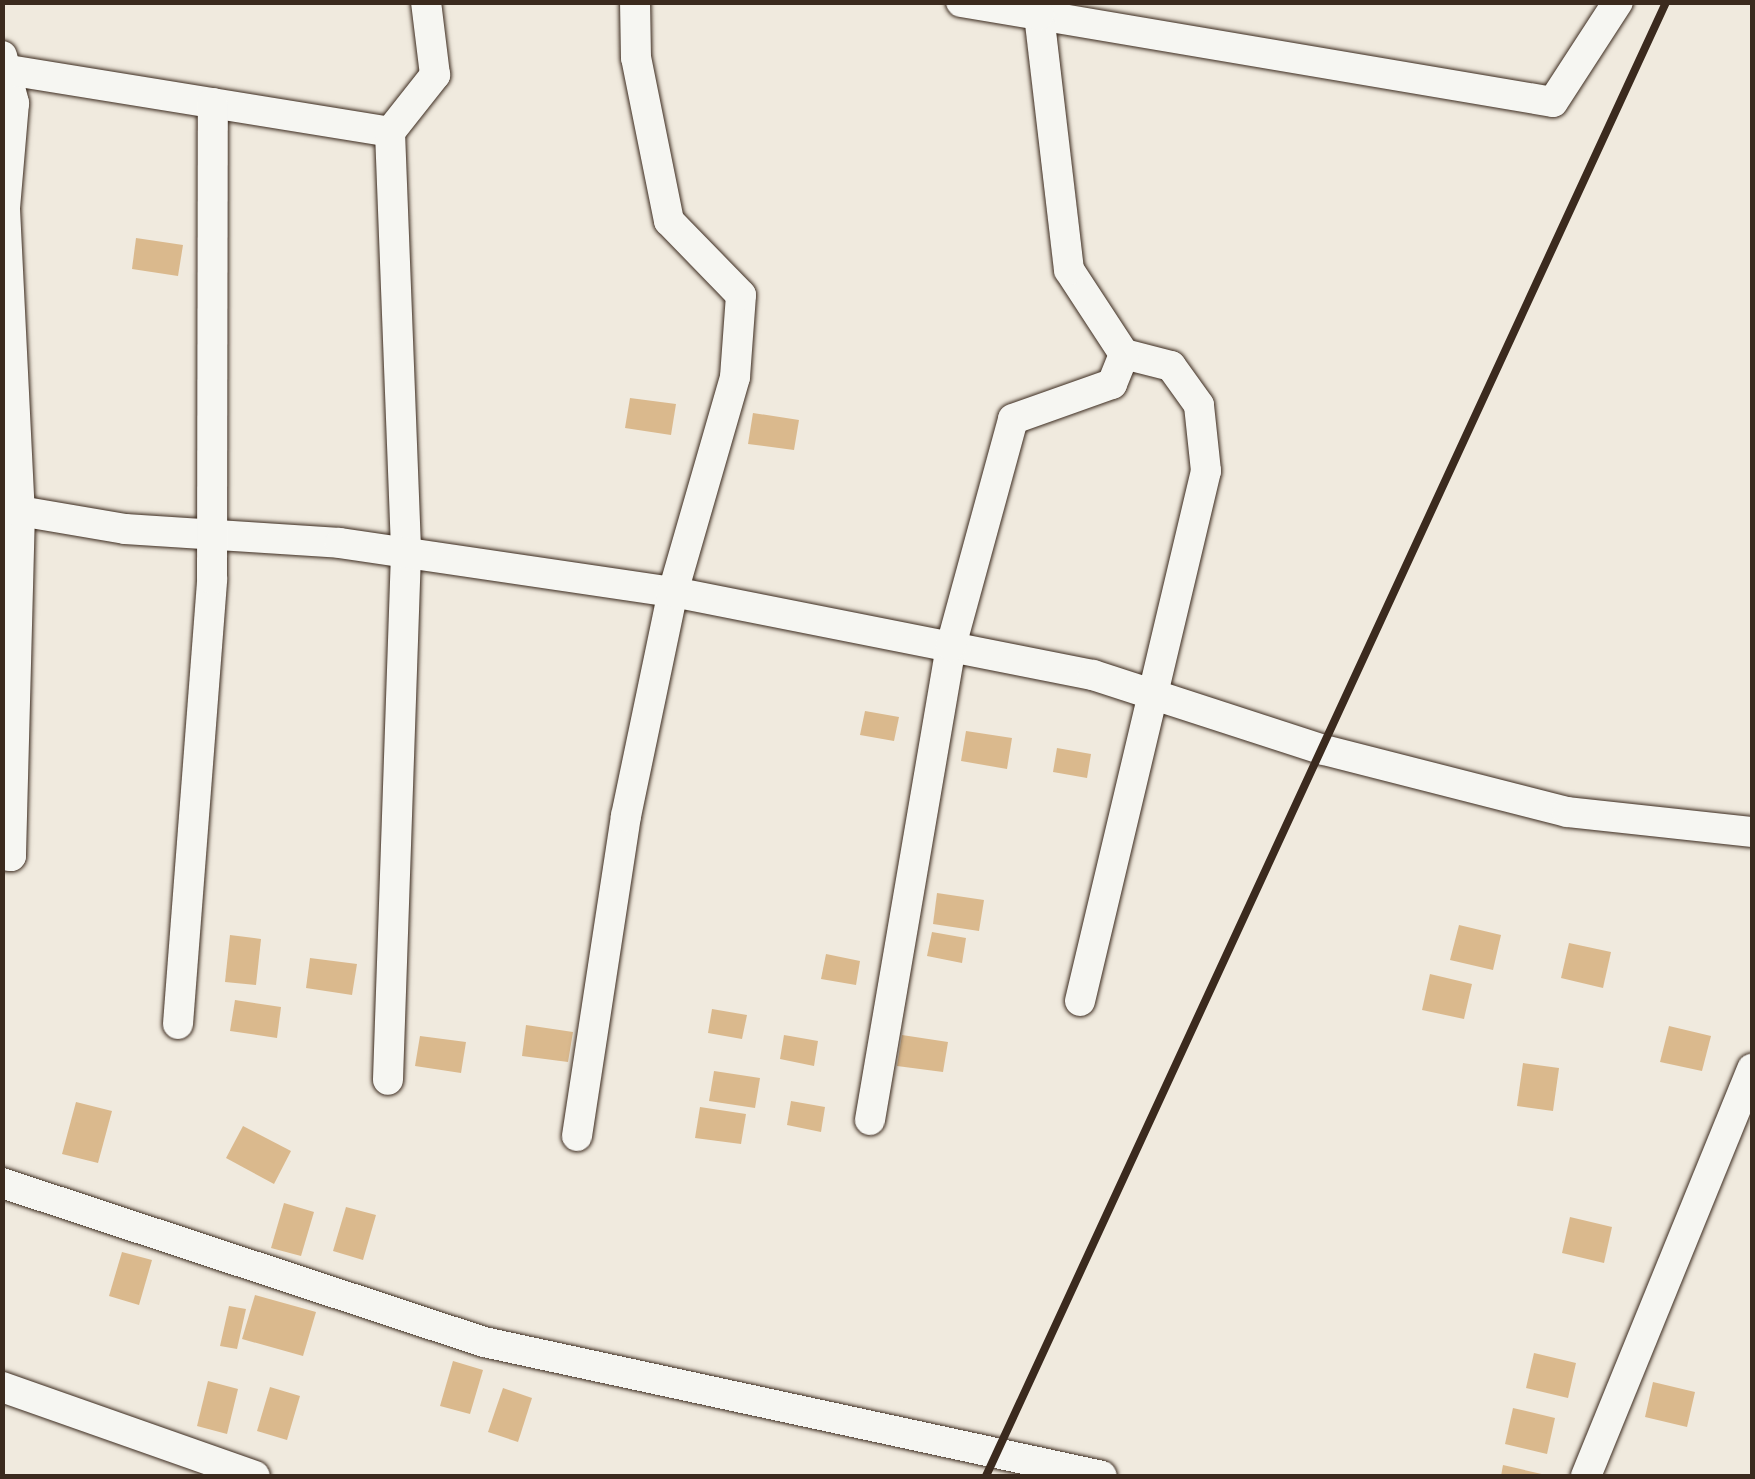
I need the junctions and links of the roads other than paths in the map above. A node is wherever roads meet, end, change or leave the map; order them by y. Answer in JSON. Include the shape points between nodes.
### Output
{"nodes":[{"id":1,"x":426,"y":2,"type":"edge"},
{"id":2,"x":635,"y":2,"type":"edge"},
{"id":3,"x":961,"y":2,"type":"edge"},
{"id":4,"x":1618,"y":2,"type":"edge"},
{"id":5,"x":1039,"y":15,"type":"junction"},
{"id":6,"x":5,"y":65,"type":"edge"},
{"id":7,"x":212,"y":103,"type":"junction"},
{"id":8,"x":390,"y":132,"type":"junction"},
{"id":9,"x":1124,"y":354,"type":"junction"},
{"id":10,"x":11,"y":510,"type":"edge"},
{"id":11,"x":206,"y":534,"type":"junction"},
{"id":12,"x":406,"y":553,"type":"junction"},
{"id":13,"x":673,"y":592,"type":"junction"},
{"id":14,"x":951,"y":646,"type":"junction"},
{"id":15,"x":1156,"y":695,"type":"junction"},
{"id":16,"x":1752,"y":832,"type":"edge"},
{"id":17,"x":2,"y":855,"type":"edge"},
{"id":18,"x":1080,"y":1001,"type":"dead end"},
{"id":19,"x":178,"y":1024,"type":"dead end"},
{"id":20,"x":1752,"y":1068,"type":"edge"},
{"id":21,"x":388,"y":1080,"type":"dead end"},
{"id":22,"x":870,"y":1120,"type":"dead end"},
{"id":23,"x":577,"y":1136,"type":"dead end"},
{"id":24,"x":2,"y":1184,"type":"edge"},
{"id":25,"x":2,"y":1387,"type":"edge"},
{"id":26,"x":255,"y":1476,"type":"edge"},
{"id":27,"x":1102,"y":1476,"type":"edge"},
{"id":28,"x":1586,"y":1476,"type":"edge"}],
"edges":[{"from":1,"to":8,"type":"street","via":[[435,75]]},
{"from":2,"to":13,"type":"street","via":[[636,58],[669,221],[741,295],[734,378]]},
{"from":3,"to":5,"type":"street"},
{"from":4,"to":5,"type":"street","via":[[1554,102]]},
{"from":5,"to":9,"type":"street","via":[[1070,270]]},
{"from":6,"to":7,"type":"street"},
{"from":6,"to":10,"type":"street"},
{"from":7,"to":8,"type":"street"},
{"from":7,"to":11,"type":"street"},
{"from":8,"to":12,"type":"street"},
{"from":9,"to":14,"type":"street","via":[[1112,384],[1012,419]]},
{"from":9,"to":15,"type":"street","via":[[1171,366],[1198,405],[1206,471]]},
{"from":10,"to":11,"type":"street"},
{"from":10,"to":17,"type":"street","via":[[10,856]]},
{"from":11,"to":12,"type":"street"},
{"from":11,"to":19,"type":"street","via":[[212,579]]},
{"from":12,"to":13,"type":"street"},
{"from":12,"to":21,"type":"street"},
{"from":13,"to":14,"type":"street"},
{"from":13,"to":23,"type":"street","via":[[626,816]]},
{"from":14,"to":15,"type":"street"},
{"from":14,"to":22,"type":"street"},
{"from":15,"to":16,"type":"street","via":[[1566,812]]},
{"from":15,"to":18,"type":"street"},
{"from":20,"to":28,"type":"street"},
{"from":24,"to":27,"type":"street","via":[[484,1342]]},
{"from":25,"to":26,"type":"street"}]}
